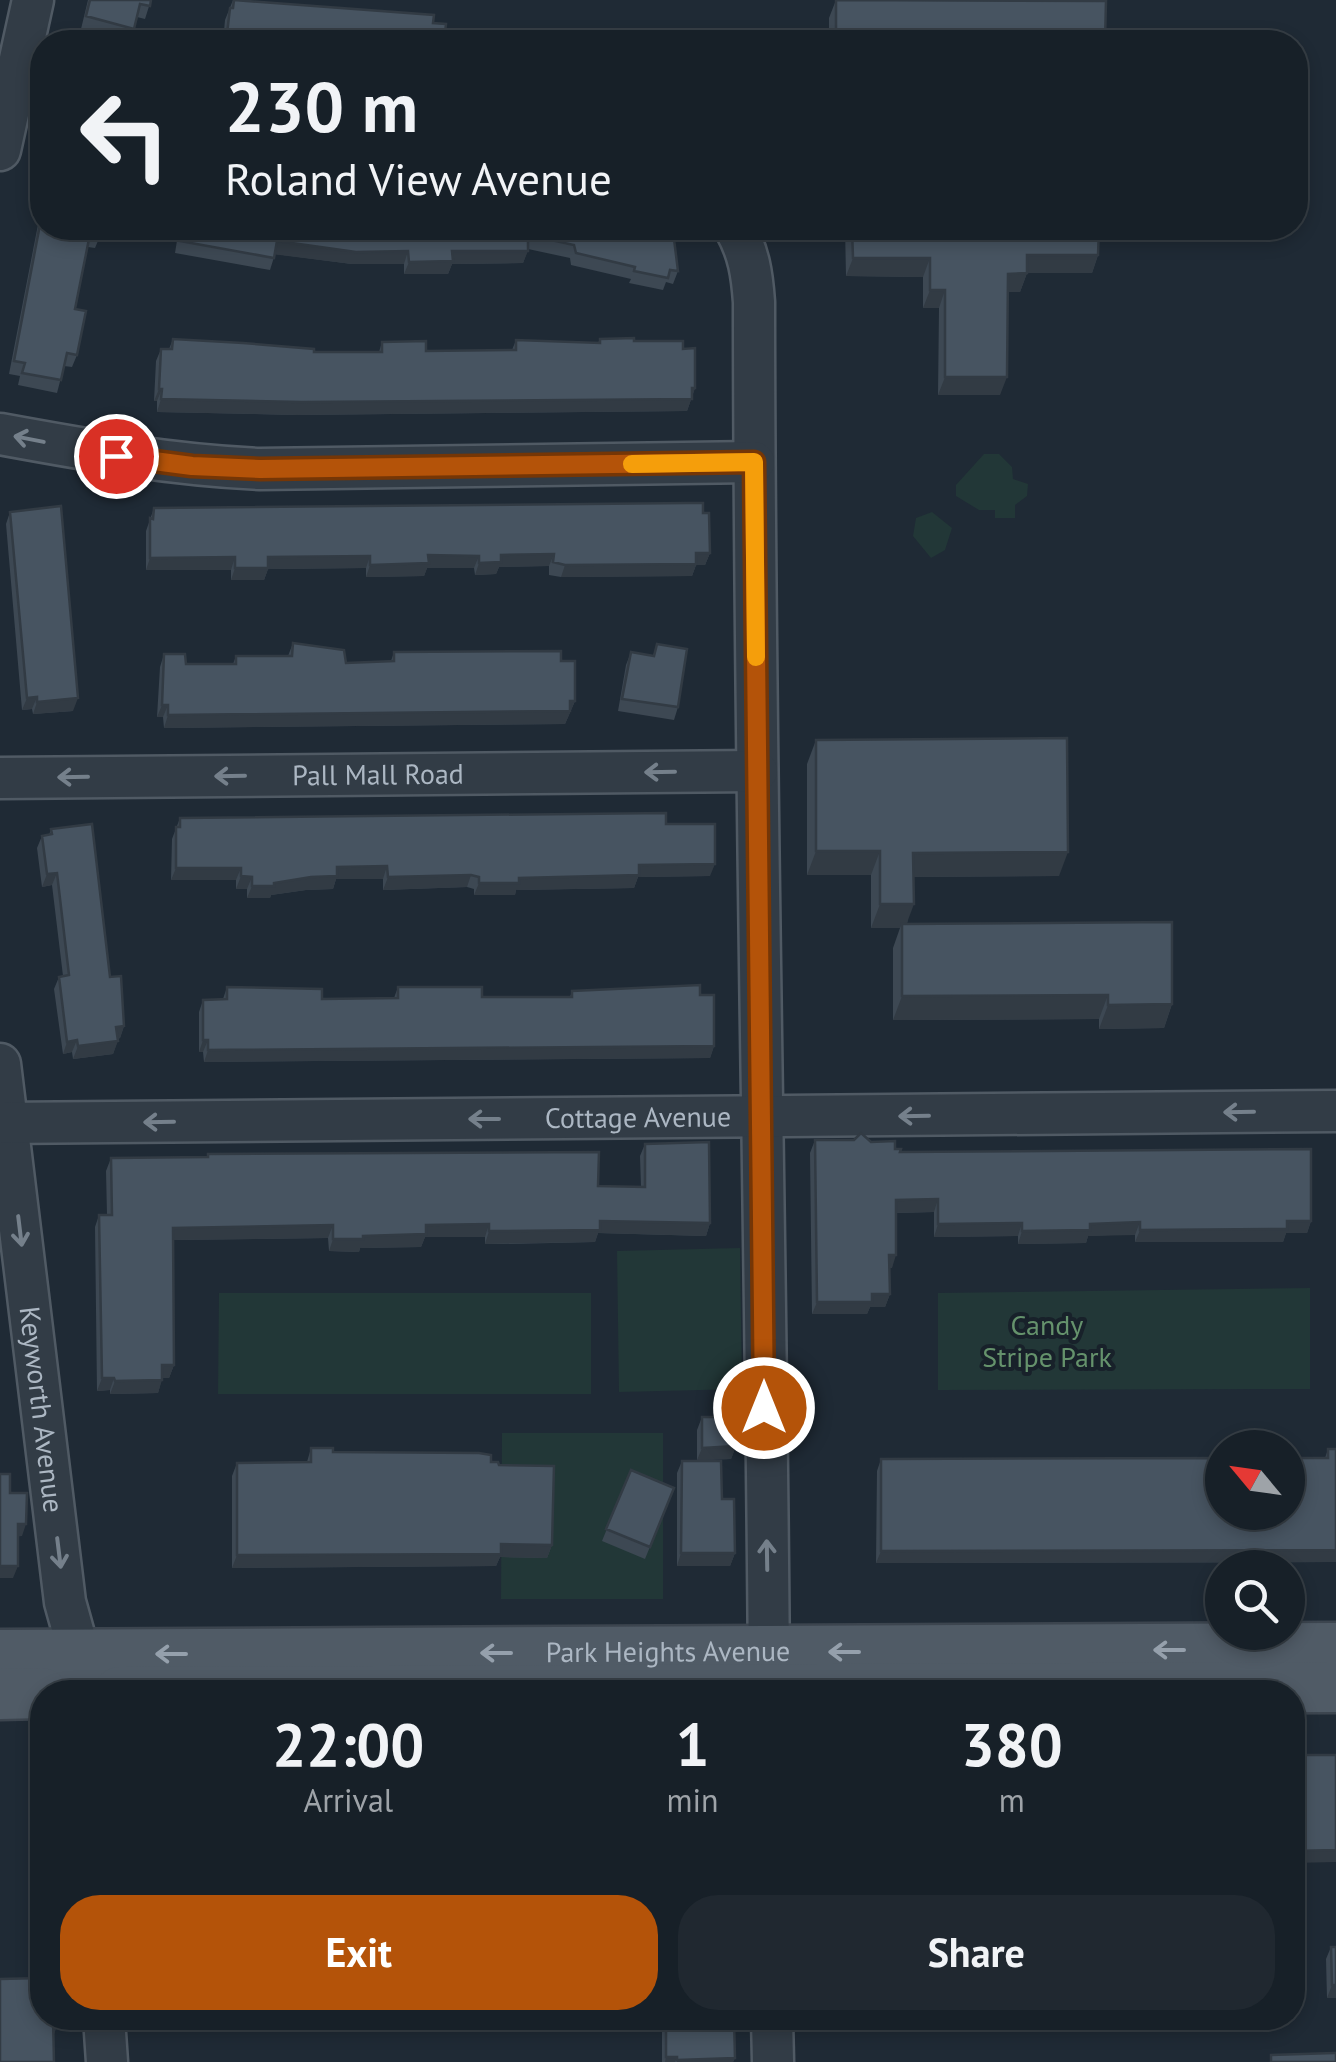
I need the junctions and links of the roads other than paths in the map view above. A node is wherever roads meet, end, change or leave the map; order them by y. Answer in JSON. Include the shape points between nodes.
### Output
{"nodes":[{"id":1,"x":33,"y":0,"type":"edge"},
{"id":2,"x":31,"y":30,"type":"edge"},
{"id":3,"x":30,"y":53,"type":"edge"},
{"id":4,"x":28,"y":89,"type":"edge"},
{"id":5,"x":0,"y":150,"type":"edge"},
{"id":6,"x":743,"y":240,"type":"edge"},
{"id":7,"x":0,"y":434,"type":"edge"},
{"id":8,"x":754,"y":462,"type":"junction"},
{"id":9,"x":757,"y":771,"type":"junction"},
{"id":10,"x":0,"y":778,"type":"edge"},
{"id":11,"x":0,"y":1064,"type":"edge"},
{"id":12,"x":1336,"y":1111,"type":"edge"},
{"id":13,"x":763,"y":1117,"type":"junction"},
{"id":14,"x":4,"y":1124,"type":"edge"},
{"id":15,"x":1336,"y":1648,"type":"edge"},
{"id":16,"x":0,"y":1655,"type":"edge"},
{"id":17,"x":83,"y":1673,"type":"edge"},
{"id":18,"x":769,"y":1678,"type":"edge"},
{"id":19,"x":676,"y":1680,"type":"edge"},
{"id":20,"x":911,"y":1680,"type":"edge"},
{"id":21,"x":1305,"y":1686,"type":"edge"},
{"id":22,"x":1336,"y":1686,"type":"edge"},
{"id":23,"x":0,"y":1694,"type":"edge"},
{"id":24,"x":30,"y":1694,"type":"edge"},
{"id":25,"x":105,"y":2030,"type":"edge"},
{"id":26,"x":772,"y":2030,"type":"edge"},
{"id":27,"x":106,"y":2062,"type":"edge"},
{"id":28,"x":773,"y":2062,"type":"edge"}],
"edges":[{"from":1,"to":2,"type":"street"},
{"from":3,"to":4,"type":"street"},
{"from":4,"to":5,"type":"street"},
{"from":6,"to":8,"type":"street","via":[[752,272]]},
{"from":8,"to":7,"type":"street","one_way":true,"via":[[260,469],[116,456]]},
{"from":8,"to":9,"type":"street"},
{"from":9,"to":10,"type":"street","name":"Pall Mall Road","one_way":true},
{"from":9,"to":13,"type":"street"},
{"from":11,"to":14,"type":"street","name":"Keyworth Avenue"},
{"from":12,"to":13,"type":"street","name":"Cottage Avenue","one_way":true},
{"from":13,"to":14,"type":"street","name":"Cottage Avenue","one_way":true},
{"from":18,"to":13,"type":"street","one_way":true},
{"from":14,"to":17,"type":"street","name":"Keyworth Avenue","one_way":true,"via":[[65,1602]]},
{"from":15,"to":18,"type":"main road","name":"Park Heights Avenue","one_way":true},
{"from":16,"to":17,"type":"main road","name":"Park Heights Avenue"},
{"from":18,"to":17,"type":"main road","name":"Park Heights Avenue","one_way":true},
{"from":18,"to":19,"type":"main road","name":"Park Heights Avenue"},
{"from":18,"to":20,"type":"main road","name":"Park Heights Avenue"},
{"from":21,"to":22,"type":"main road","name":"Park Heights Avenue"},
{"from":23,"to":24,"type":"main road"},
{"from":25,"to":27,"type":"street"},
{"from":26,"to":28,"type":"street"}]}
